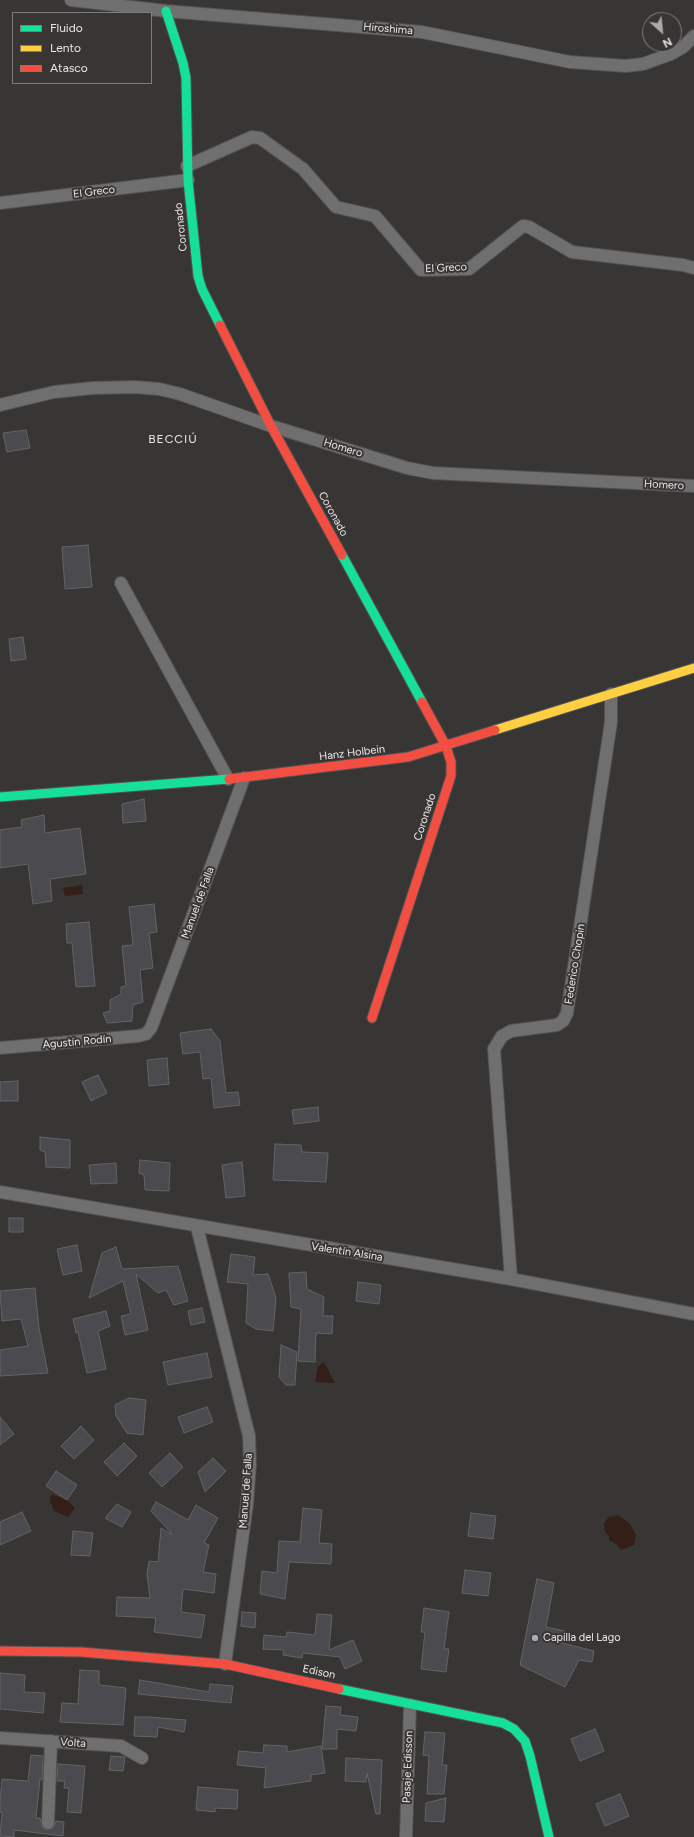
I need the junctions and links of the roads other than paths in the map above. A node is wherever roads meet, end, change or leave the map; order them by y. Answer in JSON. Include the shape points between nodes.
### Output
{"nodes":[{"id":1,"x":71,"y":0,"type":"edge"},
{"id":2,"x":166,"y":10,"type":"junction"},
{"id":3,"x":694,"y":36,"type":"edge"},
{"id":4,"x":187,"y":166,"type":"junction"},
{"id":5,"x":188,"y":180,"type":"junction"},
{"id":6,"x":0,"y":203,"type":"edge"},
{"id":7,"x":694,"y":268,"type":"edge"},
{"id":8,"x":0,"y":405,"type":"edge"},
{"id":9,"x":271,"y":426,"type":"junction"},
{"id":10,"x":694,"y":486,"type":"edge"},
{"id":11,"x":121,"y":583,"type":"dead end"},
{"id":12,"x":694,"y":668,"type":"edge"},
{"id":13,"x":612,"y":694,"type":"junction"},
{"id":14,"x":446,"y":746,"type":"junction"},
{"id":15,"x":244,"y":778,"type":"junction"},
{"id":16,"x":228,"y":779,"type":"junction"},
{"id":17,"x":0,"y":797,"type":"edge"},
{"id":18,"x":372,"y":1018,"type":"dead end"},
{"id":19,"x":151,"y":1028,"type":"joint"},
{"id":20,"x":0,"y":1048,"type":"edge"},
{"id":21,"x":0,"y":1192,"type":"edge"},
{"id":22,"x":197,"y":1227,"type":"junction"},
{"id":23,"x":510,"y":1279,"type":"junction"},
{"id":24,"x":694,"y":1314,"type":"edge"},
{"id":25,"x":0,"y":1651,"type":"edge"},
{"id":26,"x":224,"y":1664,"type":"junction"},
{"id":27,"x":410,"y":1705,"type":"junction"},
{"id":28,"x":0,"y":1738,"type":"edge"},
{"id":29,"x":51,"y":1741,"type":"junction"},
{"id":30,"x":142,"y":1758,"type":"dead end"},
{"id":31,"x":48,"y":1823,"type":"dead end"},
{"id":32,"x":408,"y":1835,"type":"edge"},
{"id":33,"x":549,"y":1837,"type":"edge"}],
"edges":[{"from":1,"to":2,"type":"street","name":"Hiroshima"},
{"from":2,"to":3,"type":"street","name":"Hiroshima","via":[[422,32],[570,62],[626,66],[643,64],[672,54]]},
{"from":2,"to":4,"type":"street","name":"Coronado","via":[[186,78]]},
{"from":4,"to":5,"type":"street","name":"Coronado"},
{"from":4,"to":7,"type":"street","name":"El Greco","via":[[252,137],[260,138],[303,169],[336,207],[375,216],[421,270],[469,269],[523,226],[572,252]]},
{"from":5,"to":6,"type":"street","name":"El Greco"},
{"from":5,"to":9,"type":"street","name":"Coronado","via":[[198,276],[202,289]]},
{"from":8,"to":9,"type":"street","name":"Homero","via":[[54,392],[135,387],[180,394]]},
{"from":9,"to":10,"type":"street","name":"Homero","via":[[407,468],[434,473]]},
{"from":9,"to":14,"type":"street","name":"Coronado"},
{"from":11,"to":16,"type":"street"},
{"from":12,"to":13,"type":"street","name":"Hanz Holbein"},
{"from":13,"to":14,"type":"street","name":"Hanz Holbein"},
{"from":13,"to":23,"type":"street","name":"Federico Chopin","via":[[611,722],[567,1013],[563,1021],[557,1025],[511,1031],[502,1036],[494,1049]]},
{"from":14,"to":15,"type":"street","name":"Hanz Holbein","via":[[394,760]]},
{"from":14,"to":18,"type":"street","name":"Coronado","via":[[451,762],[451,776]]},
{"from":15,"to":16,"type":"street","name":"Hanz Holbein"},
{"from":15,"to":19,"type":"street","name":"Manuel de Falla"},
{"from":16,"to":17,"type":"street","name":"Hanz Holbein"},
{"from":19,"to":20,"type":"street","name":"Agustín Rodín","via":[[146,1034],[138,1036]]},
{"from":21,"to":22,"type":"street","name":"Valentín Alsina"},
{"from":22,"to":23,"type":"street","name":"Valentín Alsina"},
{"from":22,"to":26,"type":"street","name":"Manuel de Falla","via":[[249,1436],[247,1504]]},
{"from":23,"to":24,"type":"street","name":"Valentín Alsina"},
{"from":25,"to":26,"type":"street","name":"Edison","via":[[81,1652]]},
{"from":26,"to":27,"type":"street","name":"Edison"},
{"from":27,"to":32,"type":"street","name":"Pasaje Edisson"},
{"from":27,"to":33,"type":"street","name":"Edison","via":[[503,1723],[514,1729],[524,1741],[530,1756]]},
{"from":28,"to":29,"type":"street","name":"Volta"},
{"from":29,"to":30,"type":"street","name":"Volta","via":[[121,1746]]},
{"from":29,"to":31,"type":"street"}]}
